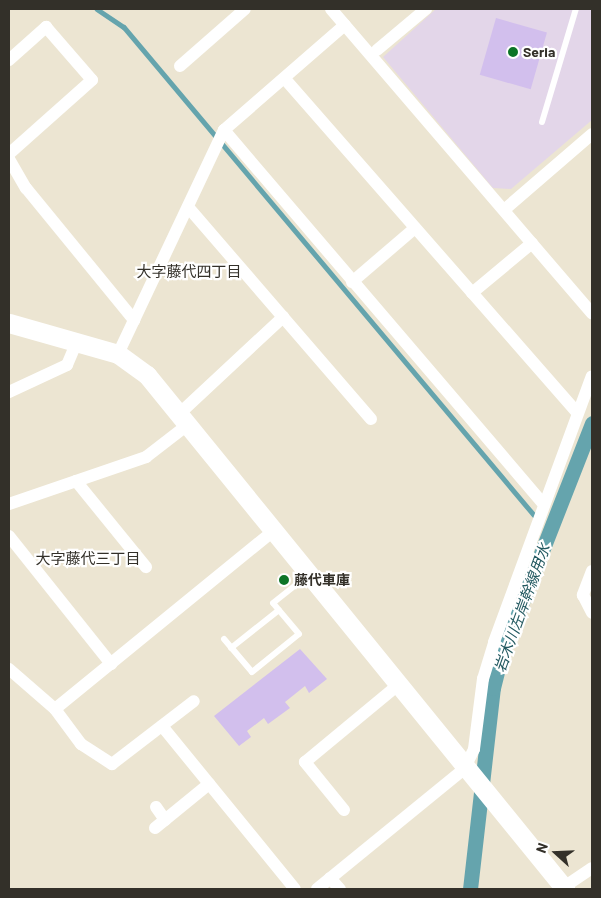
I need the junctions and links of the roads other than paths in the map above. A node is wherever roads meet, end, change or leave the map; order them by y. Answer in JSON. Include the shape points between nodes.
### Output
{"nodes":[{"id":1,"x":246,"y":9,"type":"edge"},
{"id":2,"x":331,"y":9,"type":"edge"},
{"id":3,"x":426,"y":9,"type":"edge"},
{"id":4,"x":576,"y":9,"type":"edge"},
{"id":5,"x":345,"y":25,"type":"junction"},
{"id":6,"x":377,"y":50,"type":"dead end"},
{"id":7,"x":9,"y":60,"type":"edge"},
{"id":8,"x":180,"y":66,"type":"dead end"},
{"id":9,"x":285,"y":79,"type":"junction"},
{"id":10,"x":542,"y":122,"type":"dead end"},
{"id":11,"x":592,"y":134,"type":"edge"},
{"id":12,"x":221,"y":137,"type":"junction"},
{"id":13,"x":9,"y":154,"type":"edge"},
{"id":14,"x":9,"y":159,"type":"edge"},
{"id":15,"x":188,"y":207,"type":"junction"},
{"id":16,"x":504,"y":210,"type":"junction"},
{"id":17,"x":414,"y":228,"type":"junction"},
{"id":18,"x":532,"y":243,"type":"junction"},
{"id":19,"x":352,"y":282,"type":"junction"},
{"id":20,"x":472,"y":293,"type":"junction"},
{"id":21,"x":592,"y":314,"type":"edge"},
{"id":22,"x":283,"y":317,"type":"junction"},
{"id":23,"x":134,"y":320,"type":"junction"},
{"id":24,"x":9,"y":323,"type":"edge"},
{"id":25,"x":77,"y":342,"type":"junction"},
{"id":26,"x":118,"y":354,"type":"junction"},
{"id":27,"x":592,"y":376,"type":"edge"},
{"id":28,"x":9,"y":392,"type":"edge"},
{"id":29,"x":577,"y":413,"type":"junction"},
{"id":30,"x":371,"y":419,"type":"dead end"},
{"id":31,"x":181,"y":421,"type":"junction"},
{"id":32,"x":76,"y":481,"type":"junction"},
{"id":33,"x":542,"y":502,"type":"junction"},
{"id":34,"x":9,"y":504,"type":"edge"},
{"id":35,"x":272,"y":532,"type":"junction"},
{"id":36,"x":9,"y":536,"type":"edge"},
{"id":37,"x":146,"y":567,"type":"dead end"},
{"id":38,"x":592,"y":572,"type":"edge"},
{"id":39,"x":307,"y":576,"type":"junction"},
{"id":40,"x":279,"y":610,"type":"junction"},
{"id":41,"x":592,"y":613,"type":"edge"},
{"id":42,"x":224,"y":639,"type":"dead end"},
{"id":43,"x":232,"y":648,"type":"junction"},
{"id":44,"x":111,"y":664,"type":"junction"},
{"id":45,"x":9,"y":669,"type":"edge"},
{"id":46,"x":397,"y":686,"type":"junction"},
{"id":47,"x":194,"y":701,"type":"dead end"},
{"id":48,"x":55,"y":709,"type":"junction"},
{"id":49,"x":162,"y":726,"type":"junction"},
{"id":50,"x":464,"y":769,"type":"junction"},
{"id":51,"x":209,"y":784,"type":"junction"},
{"id":52,"x":156,"y":807,"type":"dead end"},
{"id":53,"x":344,"y":810,"type":"dead end"},
{"id":54,"x":592,"y":868,"type":"edge"},
{"id":55,"x":330,"y":878,"type":"junction"},
{"id":56,"x":295,"y":889,"type":"edge"},
{"id":57,"x":317,"y":889,"type":"edge"},
{"id":58,"x":340,"y":889,"type":"edge"},
{"id":59,"x":563,"y":889,"type":"edge"}],
"edges":[{"from":1,"to":8,"type":"street"},
{"from":2,"to":5,"type":"street"},
{"from":3,"to":6,"type":"street"},
{"from":4,"to":10,"type":"lane"},
{"from":5,"to":9,"type":"street"},
{"from":5,"to":16,"type":"street"},
{"from":7,"to":13,"type":"street","via":[[46,27],[92,80]]},
{"from":9,"to":12,"type":"street"},
{"from":9,"to":17,"type":"street"},
{"from":11,"to":16,"type":"street"},
{"from":12,"to":15,"type":"street"},
{"from":12,"to":19,"type":"street"},
{"from":14,"to":23,"type":"street","via":[[26,188]]},
{"from":15,"to":22,"type":"street"},
{"from":15,"to":23,"type":"street"},
{"from":16,"to":18,"type":"street"},
{"from":17,"to":19,"type":"street"},
{"from":17,"to":20,"type":"street"},
{"from":18,"to":20,"type":"street"},
{"from":18,"to":21,"type":"street"},
{"from":19,"to":33,"type":"street"},
{"from":20,"to":29,"type":"street"},
{"from":22,"to":30,"type":"street"},
{"from":22,"to":31,"type":"street"},
{"from":23,"to":26,"type":"street"},
{"from":24,"to":25,"type":"street"},
{"from":25,"to":26,"type":"street"},
{"from":25,"to":28,"type":"street","via":[[67,365]]},
{"from":26,"to":31,"type":"street","via":[[147,376]]},
{"from":27,"to":29,"type":"street"},
{"from":29,"to":33,"type":"street"},
{"from":31,"to":32,"type":"street","via":[[146,457]]},
{"from":31,"to":35,"type":"street"},
{"from":32,"to":34,"type":"street"},
{"from":32,"to":37,"type":"street"},
{"from":33,"to":50,"type":"street","via":[[489,660],[474,749]]},
{"from":35,"to":39,"type":"street"},
{"from":35,"to":44,"type":"street"},
{"from":36,"to":44,"type":"street"},
{"from":38,"to":41,"type":"street","via":[[583,596]]},
{"from":39,"to":40,"type":"lane","via":[[274,603]]},
{"from":39,"to":46,"type":"street"},
{"from":40,"to":43,"type":"lane"},
{"from":40,"to":43,"type":"lane","via":[[299,634],[252,672]]},
{"from":42,"to":43,"type":"lane"},
{"from":44,"to":48,"type":"street"},
{"from":45,"to":48,"type":"street"},
{"from":46,"to":50,"type":"street"},
{"from":46,"to":53,"type":"street","via":[[305,762]]},
{"from":47,"to":49,"type":"street"},
{"from":48,"to":49,"type":"street","via":[[81,744],[112,764]]},
{"from":49,"to":51,"type":"street"},
{"from":50,"to":55,"type":"street"},
{"from":50,"to":59,"type":"street"},
{"from":51,"to":52,"type":"street","via":[[160,824]]},
{"from":51,"to":56,"type":"street"},
{"from":54,"to":59,"type":"street"},
{"from":55,"to":57,"type":"street"},
{"from":55,"to":58,"type":"street"}]}
